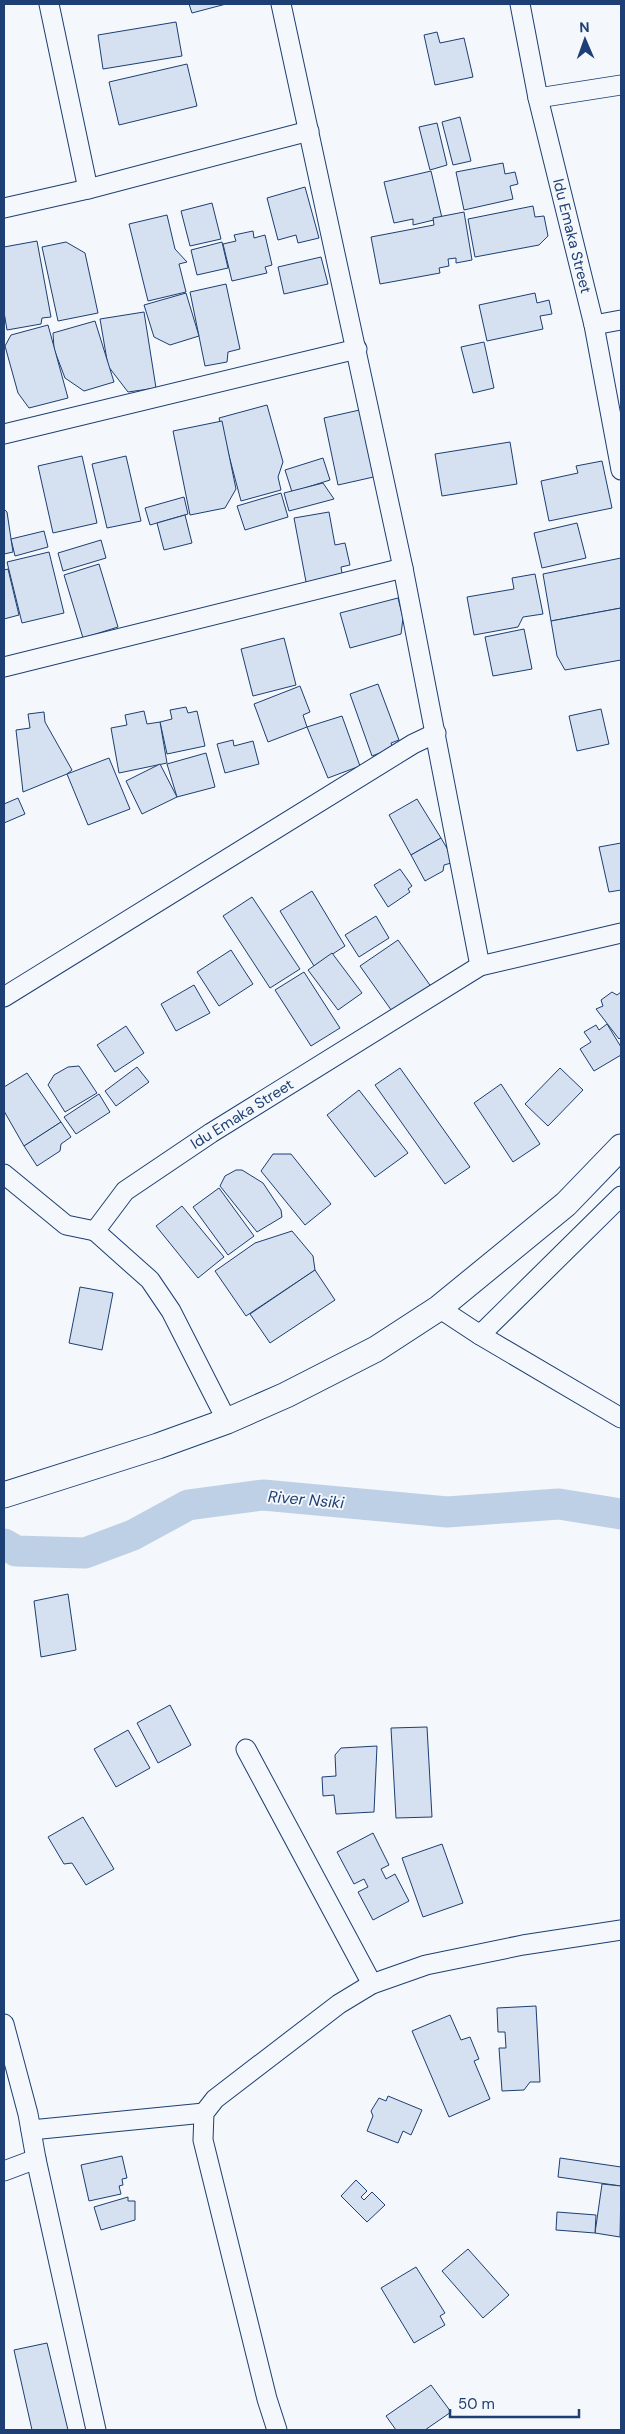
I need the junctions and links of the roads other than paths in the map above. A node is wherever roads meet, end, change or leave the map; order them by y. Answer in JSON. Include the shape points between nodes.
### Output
{"nodes":[{"id":1,"x":49,"y":4,"type":"edge"},
{"id":2,"x":282,"y":4,"type":"edge"},
{"id":3,"x":520,"y":4,"type":"edge"},
{"id":4,"x":621,"y":85,"type":"edge"},
{"id":5,"x":538,"y":98,"type":"junction"},
{"id":6,"x":309,"y":131,"type":"junction"},
{"id":7,"x":88,"y":189,"type":"junction"},
{"id":8,"x":4,"y":208,"type":"edge"},
{"id":9,"x":621,"y":320,"type":"edge"},
{"id":10,"x":594,"y":324,"type":"junction"},
{"id":11,"x":357,"y":349,"type":"junction"},
{"id":12,"x":4,"y":434,"type":"edge"},
{"id":13,"x":621,"y":470,"type":"edge"},
{"id":14,"x":402,"y":568,"type":"junction"},
{"id":15,"x":4,"y":666,"type":"edge"},
{"id":16,"x":436,"y":733,"type":"junction"},
{"id":17,"x":621,"y":933,"type":"edge"},
{"id":18,"x":480,"y":966,"type":"junction"},
{"id":19,"x":4,"y":997,"type":"edge"},
{"id":20,"x":621,"y":1147,"type":"edge"},
{"id":21,"x":4,"y":1174,"type":"edge"},
{"id":22,"x":618,"y":1205,"type":"edge"},
{"id":23,"x":95,"y":1231,"type":"junction"},
{"id":24,"x":439,"y":1308,"type":"junction"},
{"id":25,"x":480,"y":1335,"type":"junction"},
{"id":26,"x":621,"y":1418,"type":"edge"},
{"id":27,"x":227,"y":1421,"type":"junction"},
{"id":28,"x":4,"y":1495,"type":"edge"},
{"id":29,"x":246,"y":1749,"type":"dead end"},
{"id":30,"x":621,"y":1930,"type":"edge"},
{"id":31,"x":372,"y":1984,"type":"junction"},
{"id":32,"x":4,"y":2024,"type":"edge"},
{"id":33,"x":204,"y":2113,"type":"junction"},
{"id":34,"x":31,"y":2130,"type":"junction"},
{"id":35,"x":36,"y":2159,"type":"junction"},
{"id":36,"x":4,"y":2171,"type":"edge"},
{"id":37,"x":96,"y":2430,"type":"edge"},
{"id":38,"x":277,"y":2430,"type":"edge"}],
"edges":[{"from":1,"to":7,"type":"street"},
{"from":2,"to":6,"type":"street"},
{"from":3,"to":5,"type":"street","name":"Idu Emaka Street"},
{"from":4,"to":5,"type":"street"},
{"from":5,"to":10,"type":"street","name":"Idu Emaka Street"},
{"from":6,"to":7,"type":"street"},
{"from":6,"to":11,"type":"street"},
{"from":7,"to":8,"type":"street"},
{"from":9,"to":10,"type":"street"},
{"from":10,"to":13,"type":"street","name":"Idu Emaka Street"},
{"from":11,"to":12,"type":"street"},
{"from":11,"to":14,"type":"street"},
{"from":14,"to":15,"type":"street"},
{"from":14,"to":16,"type":"street"},
{"from":16,"to":18,"type":"street"},
{"from":16,"to":19,"type":"street","via":[[413,744]]},
{"from":17,"to":18,"type":"street","name":"Idu Emaka Street"},
{"from":18,"to":23,"type":"street","name":"Idu Emaka Street","via":[[211,1133],[125,1191]]},
{"from":20,"to":24,"type":"main road","via":[[566,1204]]},
{"from":21,"to":23,"type":"street","via":[[66,1225]]},
{"from":22,"to":25,"type":"street"},
{"from":23,"to":27,"type":"street","via":[[150,1280],[171,1311]]},
{"from":24,"to":25,"type":"street"},
{"from":24,"to":27,"type":"main road","via":[[376,1349]]},
{"from":25,"to":26,"type":"street"},
{"from":27,"to":28,"type":"main road"},
{"from":29,"to":31,"type":"street"},
{"from":30,"to":31,"type":"street","via":[[435,1963]]},
{"from":31,"to":33,"type":"street","via":[[339,2004],[253,2068],[215,2099]]},
{"from":32,"to":34,"type":"street"},
{"from":33,"to":34,"type":"street"},
{"from":33,"to":38,"type":"street","via":[[204,2140]]},
{"from":34,"to":35,"type":"street"},
{"from":35,"to":36,"type":"street"},
{"from":35,"to":37,"type":"street"}]}
